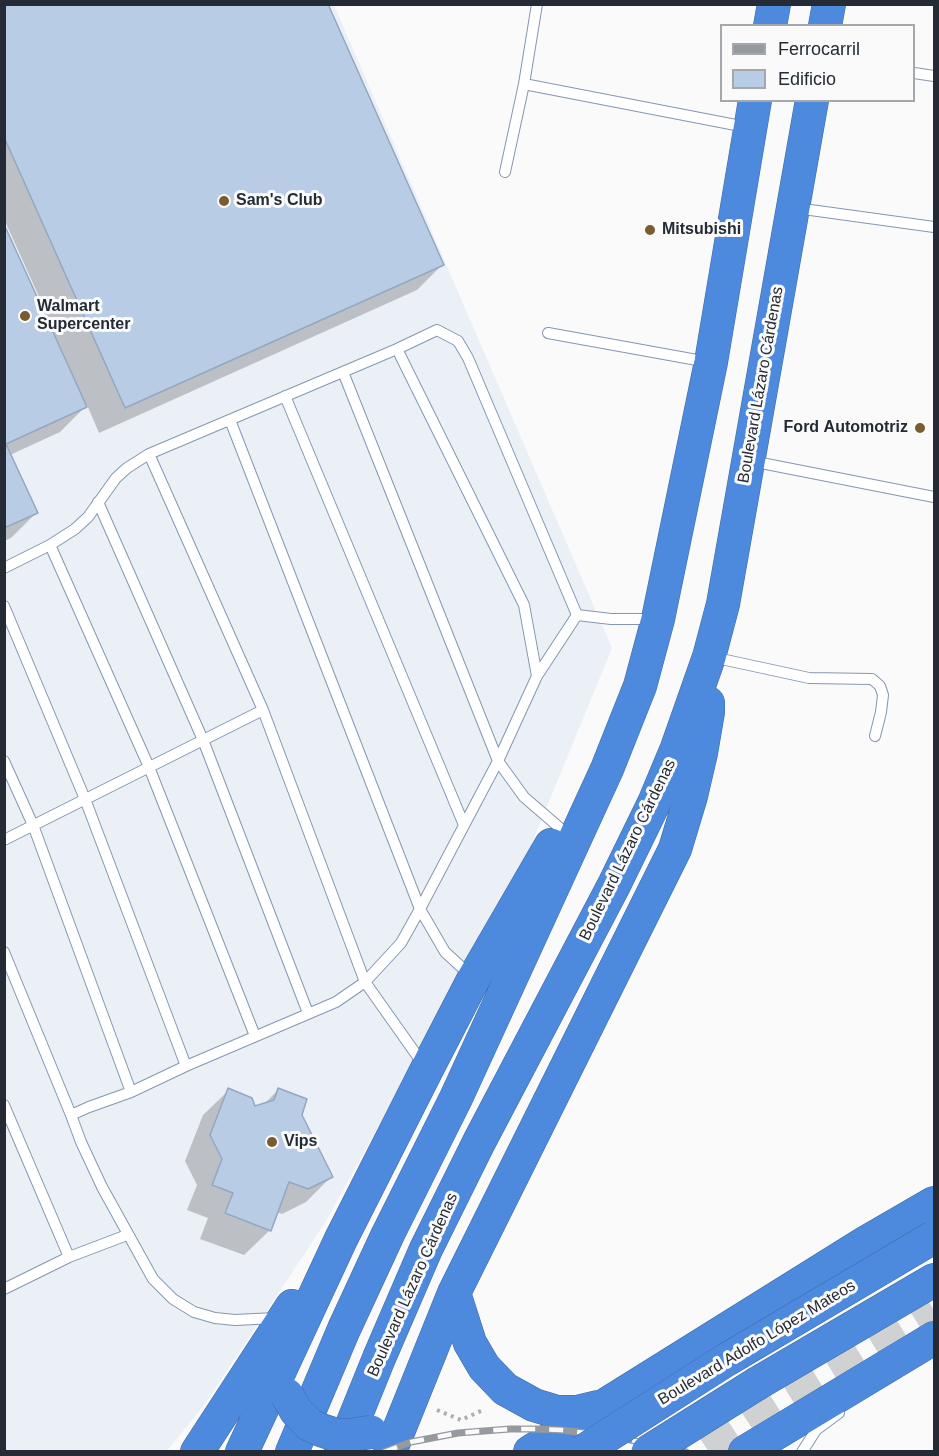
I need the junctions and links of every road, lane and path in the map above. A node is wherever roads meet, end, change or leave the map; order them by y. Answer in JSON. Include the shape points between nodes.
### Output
{"nodes":[{"id":1,"x":537,"y":4,"type":"edge"},
{"id":2,"x":774,"y":4,"type":"edge"},
{"id":3,"x":829,"y":4,"type":"edge"},
{"id":4,"x":770,"y":24,"type":"edge"},
{"id":5,"x":825,"y":24,"type":"edge"},
{"id":6,"x":915,"y":73,"type":"edge"},
{"id":7,"x":934,"y":76,"type":"edge"},
{"id":8,"x":524,"y":84,"type":"junction"},
{"id":9,"x":812,"y":102,"type":"edge"},
{"id":10,"x":752,"y":114,"type":"edge"},
{"id":11,"x":505,"y":172,"type":"dead end"},
{"id":12,"x":793,"y":207,"type":"junction"},
{"id":13,"x":934,"y":227,"type":"edge"},
{"id":14,"x":548,"y":333,"type":"dead end"},
{"id":15,"x":397,"y":349,"type":"junction"},
{"id":16,"x":711,"y":362,"type":"junction"},
{"id":17,"x":344,"y":372,"type":"junction"},
{"id":18,"x":285,"y":396,"type":"junction"},
{"id":19,"x":231,"y":420,"type":"junction"},
{"id":20,"x":149,"y":454,"type":"junction"},
{"id":21,"x":748,"y":460,"type":"junction"},
{"id":22,"x":934,"y":497,"type":"edge"},
{"id":23,"x":98,"y":502,"type":"junction"},
{"id":24,"x":50,"y":545,"type":"junction"},
{"id":25,"x":4,"y":568,"type":"edge"},
{"id":26,"x":4,"y":606,"type":"edge"},
{"id":27,"x":577,"y":615,"type":"junction"},
{"id":28,"x":658,"y":619,"type":"junction"},
{"id":29,"x":709,"y":657,"type":"junction"},
{"id":30,"x":537,"y":676,"type":"junction"},
{"id":31,"x":263,"y":710,"type":"junction"},
{"id":32,"x":875,"y":736,"type":"dead end"},
{"id":33,"x":203,"y":740,"type":"junction"},
{"id":34,"x":4,"y":761,"type":"edge"},
{"id":35,"x":498,"y":761,"type":"junction"},
{"id":36,"x":149,"y":767,"type":"junction"},
{"id":37,"x":607,"y":769,"type":"junction"},
{"id":38,"x":85,"y":799,"type":"junction"},
{"id":39,"x":33,"y":825,"type":"junction"},
{"id":40,"x":464,"y":825,"type":"junction"},
{"id":41,"x":560,"y":828,"type":"junction"},
{"id":42,"x":4,"y":840,"type":"edge"},
{"id":43,"x":420,"y":909,"type":"junction"},
{"id":44,"x":4,"y":952,"type":"edge"},
{"id":45,"x":474,"y":978,"type":"junction"},
{"id":46,"x":365,"y":982,"type":"junction"},
{"id":47,"x":308,"y":1013,"type":"junction"},
{"id":48,"x":255,"y":1036,"type":"junction"},
{"id":49,"x":186,"y":1066,"type":"junction"},
{"id":50,"x":427,"y":1069,"type":"junction"},
{"id":51,"x":131,"y":1092,"type":"junction"},
{"id":52,"x":4,"y":1105,"type":"edge"},
{"id":53,"x":71,"y":1115,"type":"junction"},
{"id":54,"x":934,"y":1203,"type":"edge"},
{"id":55,"x":128,"y":1235,"type":"junction"},
{"id":56,"x":934,"y":1237,"type":"edge"},
{"id":57,"x":341,"y":1239,"type":"junction"},
{"id":58,"x":69,"y":1257,"type":"junction"},
{"id":59,"x":934,"y":1280,"type":"edge"},
{"id":60,"x":5,"y":1287,"type":"edge"},
{"id":61,"x":454,"y":1293,"type":"junction"},
{"id":62,"x":283,"y":1317,"type":"junction"},
{"id":63,"x":934,"y":1338,"type":"edge"},
{"id":64,"x":899,"y":1359,"type":"junction"},
{"id":65,"x":284,"y":1381,"type":"junction"},
{"id":66,"x":870,"y":1390,"type":"dead end"},
{"id":67,"x":515,"y":1395,"type":"junction"},
{"id":68,"x":852,"y":1404,"type":"dead end"},
{"id":69,"x":409,"y":1405,"type":"junction"},
{"id":70,"x":605,"y":1406,"type":"junction"},
{"id":71,"x":381,"y":1442,"type":"edge"},
{"id":72,"x":197,"y":1452,"type":"edge"},
{"id":73,"x":242,"y":1452,"type":"edge"},
{"id":74,"x":292,"y":1452,"type":"edge"},
{"id":75,"x":341,"y":1452,"type":"edge"},
{"id":76,"x":530,"y":1452,"type":"edge"},
{"id":77,"x":582,"y":1452,"type":"edge"},
{"id":78,"x":648,"y":1452,"type":"edge"},
{"id":79,"x":745,"y":1452,"type":"edge"},
{"id":80,"x":801,"y":1452,"type":"edge"}],
"edges":[{"from":1,"to":8,"type":"lane"},
{"from":2,"to":4,"type":"highway"},
{"from":3,"to":5,"type":"highway"},
{"from":6,"to":7,"type":"lane"},
{"from":8,"to":10,"type":"lane"},
{"from":8,"to":11,"type":"lane"},
{"from":9,"to":12,"type":"highway","name":"Boulevard Lázaro Cárdenas"},
{"from":10,"to":16,"type":"highway"},
{"from":12,"to":13,"type":"lane"},
{"from":12,"to":21,"type":"highway","name":"Boulevard Lázaro Cárdenas"},
{"from":14,"to":16,"type":"lane"},
{"from":15,"to":17,"type":"lane"},
{"from":15,"to":27,"type":"lane","via":[[437,330],[458,341]]},
{"from":15,"to":30,"type":"lane","via":[[524,605]]},
{"from":16,"to":28,"type":"highway"},
{"from":17,"to":18,"type":"lane"},
{"from":17,"to":35,"type":"lane"},
{"from":18,"to":19,"type":"lane"},
{"from":18,"to":40,"type":"lane"},
{"from":19,"to":20,"type":"lane"},
{"from":19,"to":43,"type":"lane"},
{"from":20,"to":23,"type":"lane","via":[[116,478]]},
{"from":20,"to":31,"type":"lane"},
{"from":21,"to":22,"type":"lane"},
{"from":21,"to":29,"type":"highway","name":"Boulevard Lázaro Cárdenas","via":[[723,604]]},
{"from":23,"to":24,"type":"lane","via":[[75,529]]},
{"from":23,"to":33,"type":"lane"},
{"from":24,"to":25,"type":"lane"},
{"from":24,"to":36,"type":"lane"},
{"from":26,"to":38,"type":"lane"},
{"from":27,"to":28,"type":"lane"},
{"from":27,"to":30,"type":"lane"},
{"from":28,"to":37,"type":"highway","via":[[640,686]]},
{"from":29,"to":32,"type":"lane","via":[[809,678],[872,679],[884,695]]},
{"from":29,"to":61,"type":"highway","via":[[708,712],[701,753],[675,849]]},
{"from":29,"to":75,"type":"highway","name":"Boulevard Lázaro Cárdenas","via":[[654,802],[426,1249]]},
{"from":30,"to":35,"type":"lane"},
{"from":31,"to":33,"type":"lane"},
{"from":31,"to":46,"type":"lane"},
{"from":33,"to":36,"type":"lane"},
{"from":33,"to":47,"type":"lane"},
{"from":34,"to":39,"type":"lane"},
{"from":35,"to":40,"type":"lane"},
{"from":35,"to":41,"type":"lane","via":[[524,797]]},
{"from":36,"to":38,"type":"lane"},
{"from":36,"to":48,"type":"lane"},
{"from":37,"to":41,"type":"highway"},
{"from":37,"to":74,"type":"highway","via":[[456,1098],[344,1329]]},
{"from":38,"to":39,"type":"lane"},
{"from":38,"to":49,"type":"lane"},
{"from":39,"to":42,"type":"lane"},
{"from":39,"to":51,"type":"lane"},
{"from":40,"to":43,"type":"lane"},
{"from":41,"to":45,"type":"highway"},
{"from":43,"to":45,"type":"lane","via":[[445,952]]},
{"from":43,"to":46,"type":"lane","via":[[401,943]]},
{"from":44,"to":53,"type":"lane"},
{"from":45,"to":50,"type":"highway"},
{"from":46,"to":47,"type":"lane","via":[[336,1002]]},
{"from":46,"to":50,"type":"lane"},
{"from":47,"to":48,"type":"lane"},
{"from":48,"to":49,"type":"lane"},
{"from":49,"to":51,"type":"lane"},
{"from":50,"to":57,"type":"highway"},
{"from":51,"to":53,"type":"lane"},
{"from":52,"to":58,"type":"lane"},
{"from":53,"to":55,"type":"lane"},
{"from":54,"to":70,"type":"highway"},
{"from":55,"to":58,"type":"lane"},
{"from":55,"to":62,"type":"lane","via":[[153,1279],[173,1299],[194,1312],[235,1320]]},
{"from":56,"to":77,"type":"highway","name":"Boulevard Adolfo López Mateos","bridge":true,"via":[[726,1360]]},
{"from":57,"to":62,"type":"highway"},
{"from":57,"to":65,"type":"highway"},
{"from":58,"to":60,"type":"lane"},
{"from":59,"to":78,"type":"highway","bridge":true},
{"from":61,"to":67,"type":"highway","via":[[470,1342],[484,1368]]},
{"from":61,"to":69,"type":"highway"},
{"from":62,"to":72,"type":"highway"},
{"from":63,"to":64,"type":"highway"},
{"from":64,"to":66,"type":"lane"},
{"from":64,"to":79,"type":"highway"},
{"from":65,"to":71,"type":"highway","bridge":true,"via":[[296,1411],[309,1425],[336,1435]]},
{"from":65,"to":73,"type":"highway"},
{"from":67,"to":69,"type":"path","via":[[461,1420]]},
{"from":67,"to":70,"type":"highway","via":[[557,1412]]},
{"from":68,"to":80,"type":"lane","via":[[816,1430]]},
{"from":69,"to":71,"type":"highway","via":[[389,1423]]},
{"from":70,"to":76,"type":"highway"}]}
